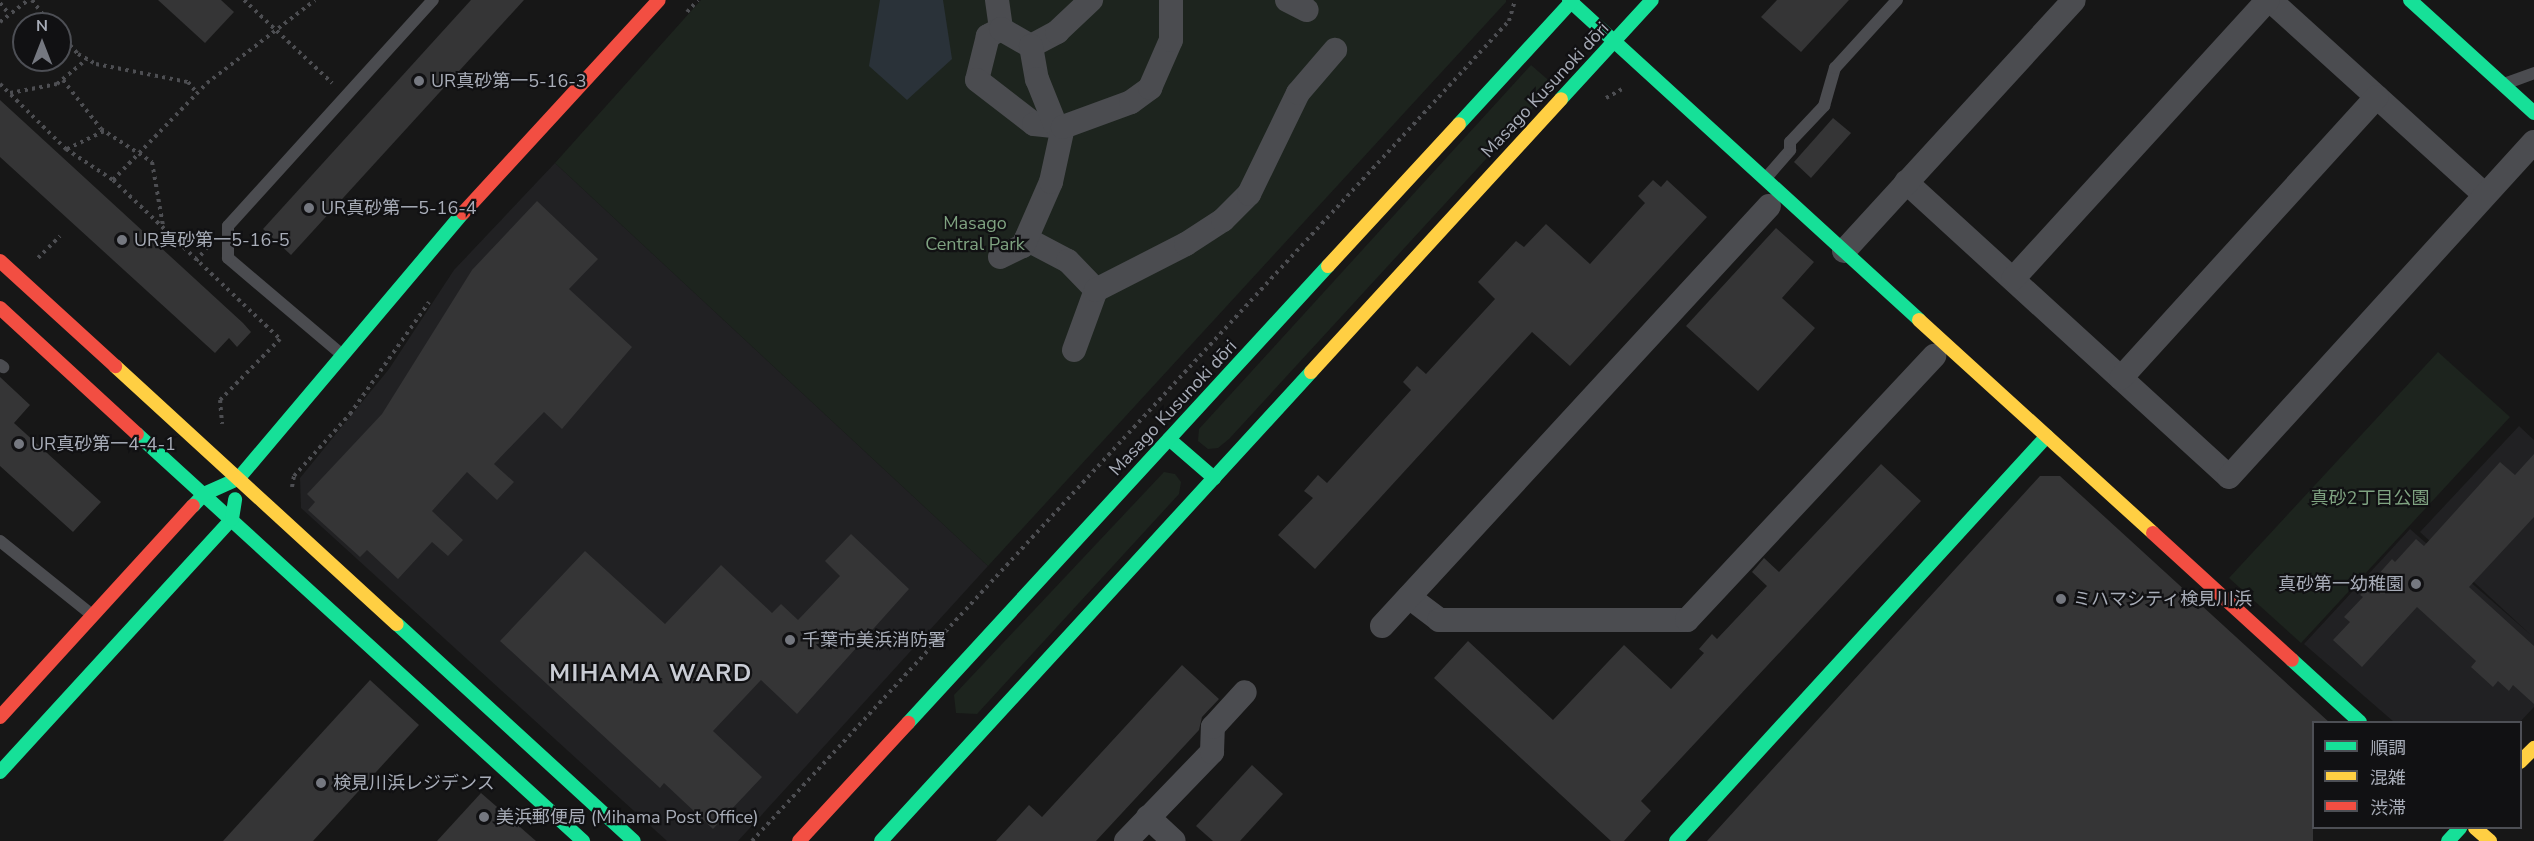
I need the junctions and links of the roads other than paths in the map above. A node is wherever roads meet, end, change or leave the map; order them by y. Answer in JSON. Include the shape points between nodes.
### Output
{"nodes":[{"id":1,"x":433,"y":0,"type":"edge"},
{"id":2,"x":658,"y":0,"type":"edge"},
{"id":3,"x":997,"y":0,"type":"edge"},
{"id":4,"x":1091,"y":0,"type":"edge"},
{"id":5,"x":1171,"y":0,"type":"edge"},
{"id":6,"x":1652,"y":0,"type":"edge"},
{"id":7,"x":1897,"y":0,"type":"edge"},
{"id":8,"x":2074,"y":0,"type":"edge"},
{"id":9,"x":2269,"y":0,"type":"edge"},
{"id":10,"x":2410,"y":0,"type":"edge"},
{"id":11,"x":1571,"y":1,"type":"edge"},
{"id":12,"x":1001,"y":29,"type":"junction"},
{"id":13,"x":1614,"y":41,"type":"junction"},
{"id":14,"x":1031,"y":46,"type":"junction"},
{"id":15,"x":1335,"y":50,"type":"dead end"},
{"id":16,"x":2534,"y":73,"type":"edge"},
{"id":17,"x":2503,"y":85,"type":"junction"},
{"id":18,"x":2377,"y":97,"type":"junction"},
{"id":19,"x":2534,"y":113,"type":"edge"},
{"id":20,"x":1059,"y":125,"type":"junction"},
{"id":21,"x":2534,"y":142,"type":"edge"},
{"id":22,"x":1765,"y":179,"type":"junction"},
{"id":23,"x":1906,"y":182,"type":"junction"},
{"id":24,"x":2485,"y":195,"type":"junction"},
{"id":25,"x":1769,"y":206,"type":"dead end"},
{"id":26,"x":1026,"y":239,"type":"junction"},
{"id":27,"x":1844,"y":251,"type":"junction"},
{"id":28,"x":1000,"y":257,"type":"dead end"},
{"id":29,"x":0,"y":261,"type":"edge"},
{"id":30,"x":2013,"y":279,"type":"junction"},
{"id":31,"x":1096,"y":290,"type":"junction"},
{"id":32,"x":0,"y":308,"type":"edge"},
{"id":33,"x":1074,"y":350,"type":"dead end"},
{"id":34,"x":344,"y":356,"type":"junction"},
{"id":35,"x":1934,"y":356,"type":"dead end"},
{"id":36,"x":2121,"y":378,"type":"junction"},
{"id":37,"x":2047,"y":436,"type":"junction"},
{"id":38,"x":1169,"y":439,"type":"junction"},
{"id":39,"x":1214,"y":478,"type":"junction"},
{"id":40,"x":238,"y":479,"type":"junction"},
{"id":41,"x":204,"y":494,"type":"junction"},
{"id":42,"x":231,"y":519,"type":"junction"},
{"id":43,"x":0,"y":541,"type":"edge"},
{"id":44,"x":1409,"y":597,"type":"junction"},
{"id":45,"x":93,"y":616,"type":"junction"},
{"id":46,"x":1382,"y":626,"type":"dead end"},
{"id":47,"x":1245,"y":692,"type":"dead end"},
{"id":48,"x":0,"y":717,"type":"edge"},
{"id":49,"x":2358,"y":721,"type":"edge"},
{"id":50,"x":2534,"y":748,"type":"edge"},
{"id":51,"x":2522,"y":760,"type":"edge"},
{"id":52,"x":0,"y":772,"type":"edge"},
{"id":53,"x":1148,"y":818,"type":"junction"},
{"id":54,"x":2459,"y":829,"type":"edge"},
{"id":55,"x":2476,"y":829,"type":"edge"},
{"id":56,"x":583,"y":841,"type":"edge"},
{"id":57,"x":634,"y":841,"type":"edge"},
{"id":58,"x":799,"y":841,"type":"edge"},
{"id":59,"x":881,"y":841,"type":"edge"},
{"id":60,"x":1126,"y":841,"type":"edge"},
{"id":61,"x":1174,"y":841,"type":"edge"},
{"id":62,"x":1676,"y":841,"type":"edge"},
{"id":63,"x":2448,"y":841,"type":"edge"},
{"id":64,"x":2490,"y":841,"type":"edge"}],
"edges":[{"from":1,"to":34,"type":"lane","via":[[228,226],[228,258]]},
{"from":2,"to":34,"type":"street","via":[[451,226]]},
{"from":3,"to":12,"type":"street"},
{"from":4,"to":14,"type":"street","via":[[1057,32]]},
{"from":5,"to":20,"type":"street","via":[[1171,40],[1150,88],[1131,102]]},
{"from":6,"to":13,"type":"street","name":"Masago Kusunoki dōri"},
{"from":7,"to":22,"type":"lane","via":[[1835,68],[1824,106],[1790,142],[1790,150]]},
{"from":8,"to":23,"type":"street"},
{"from":9,"to":18,"type":"street"},
{"from":9,"to":30,"type":"street"},
{"from":10,"to":17,"type":"street"},
{"from":11,"to":13,"type":"street"},
{"from":11,"to":38,"type":"street","name":"Masago Kusunoki dōri"},
{"from":12,"to":14,"type":"street"},
{"from":12,"to":20,"type":"street","via":[[988,36],[977,80],[1034,124]]},
{"from":13,"to":22,"type":"street"},
{"from":13,"to":39,"type":"street","name":"Masago Kusunoki dōri"},
{"from":14,"to":20,"type":"street","via":[[1037,79]]},
{"from":15,"to":31,"type":"street","via":[[1298,93],[1249,194],[1223,220],[1186,244]]},
{"from":16,"to":17,"type":"lane"},
{"from":17,"to":19,"type":"street"},
{"from":18,"to":24,"type":"street"},
{"from":18,"to":36,"type":"street"},
{"from":20,"to":26,"type":"street","via":[[1051,182]]},
{"from":21,"to":24,"type":"street"},
{"from":22,"to":27,"type":"street"},
{"from":23,"to":27,"type":"street"},
{"from":23,"to":30,"type":"street"},
{"from":24,"to":36,"type":"street","via":[[2229,477]]},
{"from":25,"to":44,"type":"street"},
{"from":26,"to":28,"type":"street","via":[[1015,252]]},
{"from":26,"to":31,"type":"street","via":[[1068,261]]},
{"from":27,"to":37,"type":"street"},
{"from":29,"to":40,"type":"street"},
{"from":30,"to":36,"type":"street"},
{"from":31,"to":33,"type":"street"},
{"from":32,"to":41,"type":"street"},
{"from":34,"to":40,"type":"street"},
{"from":35,"to":44,"type":"street","via":[[1687,620],[1439,620]]},
{"from":37,"to":49,"type":"street"},
{"from":37,"to":62,"type":"street"},
{"from":38,"to":39,"type":"street"},
{"from":38,"to":58,"type":"street","name":"Masago Kusunoki dōri"},
{"from":39,"to":59,"type":"street","name":"Masago Kusunoki dōri"},
{"from":40,"to":41,"type":"street"},
{"from":40,"to":42,"type":"street"},
{"from":40,"to":57,"type":"street"},
{"from":41,"to":42,"type":"street"},
{"from":41,"to":45,"type":"street"},
{"from":42,"to":52,"type":"street"},
{"from":42,"to":56,"type":"street"},
{"from":43,"to":45,"type":"lane"},
{"from":44,"to":46,"type":"street"},
{"from":45,"to":48,"type":"street"},
{"from":47,"to":53,"type":"street","via":[[1213,727],[1212,752]]},
{"from":50,"to":51,"type":"street"},
{"from":53,"to":60,"type":"street"},
{"from":53,"to":61,"type":"street"},
{"from":54,"to":63,"type":"street"},
{"from":55,"to":64,"type":"street"}]}
